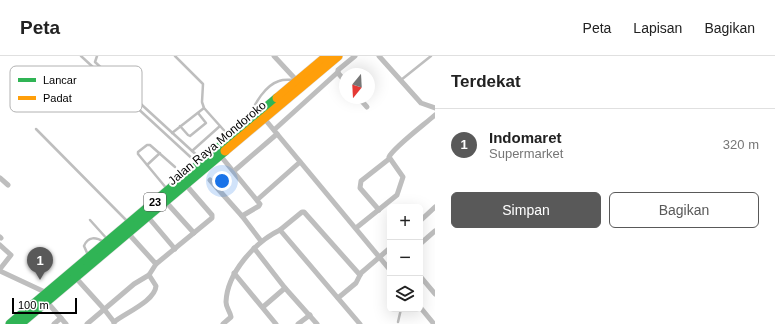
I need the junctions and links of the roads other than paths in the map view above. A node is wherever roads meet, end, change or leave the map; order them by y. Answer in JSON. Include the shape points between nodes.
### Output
{"nodes":[{"id":1,"x":81,"y":56,"type":"edge"},
{"id":2,"x":97,"y":56,"type":"edge"},
{"id":3,"x":175,"y":56,"type":"edge"},
{"id":4,"x":274,"y":56,"type":"edge"},
{"id":5,"x":327,"y":56,"type":"edge"},
{"id":6,"x":338,"y":56,"type":"edge"},
{"id":7,"x":355,"y":56,"type":"edge"},
{"id":8,"x":379,"y":56,"type":"edge"},
{"id":9,"x":431,"y":56,"type":"edge"},
{"id":10,"x":92,"y":66,"type":"edge"},
{"id":11,"x":99,"y":66,"type":"edge"},
{"id":12,"x":338,"y":72,"type":"joint"},
{"id":13,"x":400,"y":80,"type":"junction"},
{"id":14,"x":298,"y":82,"type":"junction"},
{"id":15,"x":365,"y":104,"type":"edge"},
{"id":16,"x":142,"y":105,"type":"edge"},
{"id":17,"x":368,"y":107,"type":"dead end"},
{"id":18,"x":204,"y":108,"type":"junction"},
{"id":19,"x":435,"y":108,"type":"edge"},
{"id":20,"x":142,"y":111,"type":"edge"},
{"id":21,"x":198,"y":113,"type":"junction"},
{"id":22,"x":435,"y":115,"type":"edge"},
{"id":23,"x":262,"y":116,"type":"junction"},
{"id":24,"x":254,"y":123,"type":"junction"},
{"id":25,"x":180,"y":126,"type":"junction"},
{"id":26,"x":220,"y":126,"type":"junction"},
{"id":27,"x":36,"y":129,"type":"dead end"},
{"id":28,"x":276,"y":132,"type":"junction"},
{"id":29,"x":172,"y":133,"type":"junction"},
{"id":30,"x":231,"y":137,"type":"junction"},
{"id":31,"x":192,"y":151,"type":"junction"},
{"id":32,"x":160,"y":153,"type":"junction"},
{"id":33,"x":218,"y":153,"type":"junction"},
{"id":34,"x":389,"y":159,"type":"junction"},
{"id":35,"x":300,"y":162,"type":"junction"},
{"id":36,"x":147,"y":165,"type":"junction"},
{"id":37,"x":202,"y":165,"type":"junction"},
{"id":38,"x":175,"y":167,"type":"dead end"},
{"id":39,"x":234,"y":171,"type":"junction"},
{"id":40,"x":0,"y":178,"type":"edge"},
{"id":41,"x":210,"y":180,"type":"dead end"},
{"id":42,"x":187,"y":181,"type":"junction"},
{"id":43,"x":8,"y":184,"type":"dead end"},
{"id":44,"x":169,"y":196,"type":"junction"},
{"id":45,"x":257,"y":200,"type":"junction"},
{"id":46,"x":435,"y":207,"type":"edge"},
{"id":47,"x":380,"y":210,"type":"junction"},
{"id":48,"x":148,"y":217,"type":"junction"},
{"id":49,"x":243,"y":218,"type":"junction"},
{"id":50,"x":423,"y":218,"type":"edge"},
{"id":51,"x":90,"y":220,"type":"dead end"},
{"id":52,"x":128,"y":228,"type":"junction"},
{"id":53,"x":356,"y":228,"type":"junction"},
{"id":54,"x":280,"y":230,"type":"junction"},
{"id":55,"x":435,"y":231,"type":"edge"},
{"id":56,"x":194,"y":233,"type":"junction"},
{"id":57,"x":261,"y":241,"type":"junction"},
{"id":58,"x":423,"y":241,"type":"edge"},
{"id":59,"x":109,"y":244,"type":"junction"},
{"id":60,"x":0,"y":245,"type":"edge"},
{"id":61,"x":254,"y":248,"type":"junction"},
{"id":62,"x":175,"y":249,"type":"junction"},
{"id":63,"x":387,"y":251,"type":"edge"},
{"id":64,"x":90,"y":257,"type":"junction"},
{"id":65,"x":380,"y":257,"type":"junction"},
{"id":66,"x":156,"y":264,"type":"junction"},
{"id":67,"x":387,"y":266,"type":"edge"},
{"id":68,"x":0,"y":270,"type":"edge"},
{"id":69,"x":234,"y":273,"type":"junction"},
{"id":70,"x":149,"y":275,"type":"junction"},
{"id":71,"x":360,"y":275,"type":"junction"},
{"id":72,"x":71,"y":279,"type":"junction"},
{"id":73,"x":423,"y":281,"type":"edge"},
{"id":74,"x":285,"y":288,"type":"junction"},
{"id":75,"x":435,"y":294,"type":"edge"},
{"id":76,"x":47,"y":297,"type":"junction"},
{"id":77,"x":338,"y":298,"type":"junction"},
{"id":78,"x":263,"y":308,"type":"junction"},
{"id":79,"x":104,"y":309,"type":"junction"},
{"id":80,"x":423,"y":311,"type":"edge"},
{"id":81,"x":400,"y":312,"type":"edge"},
{"id":82,"x":310,"y":315,"type":"junction"},
{"id":83,"x":61,"y":318,"type":"junction"},
{"id":84,"x":398,"y":322,"type":"dead end"},
{"id":85,"x":14,"y":323,"type":"edge"},
{"id":86,"x":114,"y":323,"type":"edge"},
{"id":87,"x":54,"y":324,"type":"edge"},
{"id":88,"x":66,"y":324,"type":"edge"},
{"id":89,"x":87,"y":324,"type":"edge"},
{"id":90,"x":223,"y":324,"type":"edge"},
{"id":91,"x":276,"y":324,"type":"edge"},
{"id":92,"x":298,"y":324,"type":"edge"},
{"id":93,"x":317,"y":324,"type":"edge"},
{"id":94,"x":360,"y":324,"type":"edge"},
{"id":95,"x":434,"y":324,"type":"edge"}],
"edges":[{"from":1,"to":10,"type":"lane"},
{"from":2,"to":11,"type":"lane","via":[[95,62]]},
{"from":3,"to":18,"type":"lane","via":[[204,84]]},
{"from":4,"to":14,"type":"street"},
{"from":5,"to":14,"type":"highway","name":"Jalan Raya Mondoroko","number":"23"},
{"from":6,"to":14,"type":"highway","name":"Jalan Raya Mondoroko","number":"23"},
{"from":7,"to":12,"type":"street"},
{"from":8,"to":13,"type":"street"},
{"from":9,"to":13,"type":"lane"},
{"from":12,"to":28,"type":"street"},
{"from":13,"to":19,"type":"street","via":[[421,103]]},
{"from":14,"to":23,"type":"highway","name":"Jalan Raya Mondoroko","number":"23"},
{"from":14,"to":24,"type":"lane","via":[[279,81],[261,95],[251,116]]},
{"from":15,"to":17,"type":"street"},
{"from":16,"to":29,"type":"lane"},
{"from":18,"to":21,"type":"lane"},
{"from":18,"to":26,"type":"lane"},
{"from":20,"to":37,"type":"lane"},
{"from":21,"to":25,"type":"lane"},
{"from":21,"to":25,"type":"lane","via":[[206,123],[190,136]]},
{"from":22,"to":34,"type":"street","via":[[390,154]]},
{"from":23,"to":24,"type":"highway","name":"Jalan Raya Mondoroko","number":"23"},
{"from":23,"to":28,"type":"street"},
{"from":24,"to":30,"type":"highway","name":"Jalan Raya Mondoroko","number":"23"},
{"from":24,"to":33,"type":"highway","name":"Jalan Raya Mondoroko","number":"23"},
{"from":25,"to":29,"type":"lane"},
{"from":26,"to":30,"type":"lane"},
{"from":26,"to":31,"type":"lane"},
{"from":27,"to":52,"type":"lane"},
{"from":28,"to":35,"type":"street"},
{"from":28,"to":39,"type":"street"},
{"from":29,"to":31,"type":"lane"},
{"from":30,"to":33,"type":"highway","name":"Jalan Raya Mondoroko","number":"23"},
{"from":31,"to":37,"type":"lane"},
{"from":32,"to":36,"type":"lane"},
{"from":32,"to":36,"type":"lane","via":[[147,145],[138,152]]},
{"from":32,"to":38,"type":"lane"},
{"from":33,"to":37,"type":"highway","name":"Jalan Raya Mondoroko","number":"23"},
{"from":33,"to":39,"type":"street"},
{"from":34,"to":47,"type":"street","via":[[403,180],[399,193]]},
{"from":34,"to":47,"type":"street","via":[[360,182],[360,188]]},
{"from":35,"to":45,"type":"street"},
{"from":35,"to":53,"type":"street"},
{"from":36,"to":44,"type":"lane"},
{"from":37,"to":42,"type":"highway","name":"Jalan Raya Mondoroko","number":"23"},
{"from":39,"to":45,"type":"street"},
{"from":40,"to":43,"type":"street"},
{"from":41,"to":49,"type":"street"},
{"from":42,"to":44,"type":"highway","name":"Jalan Raya Mondoroko","number":"23"},
{"from":42,"to":56,"type":"street","via":[[212,215],[212,218]]},
{"from":44,"to":48,"type":"highway","name":"Jalan Raya Mondoroko","number":"23"},
{"from":44,"to":52,"type":"highway","name":"Jalan Raya Mondoroko","number":"23"},
{"from":44,"to":56,"type":"street"},
{"from":45,"to":49,"type":"street","via":[[259,206]]},
{"from":46,"to":50,"type":"street"},
{"from":47,"to":53,"type":"street"},
{"from":48,"to":52,"type":"highway","name":"Jalan Raya Mondoroko","number":"23"},
{"from":48,"to":62,"type":"street"},
{"from":49,"to":57,"type":"street"},
{"from":51,"to":59,"type":"lane"},
{"from":52,"to":59,"type":"highway","name":"Jalan Raya Mondoroko","number":"23"},
{"from":52,"to":66,"type":"street"},
{"from":53,"to":65,"type":"street"},
{"from":54,"to":57,"type":"street"},
{"from":54,"to":71,"type":"street","via":[[304,212]]},
{"from":54,"to":77,"type":"street"},
{"from":55,"to":58,"type":"street"},
{"from":56,"to":62,"type":"street"},
{"from":57,"to":61,"type":"street"},
{"from":59,"to":64,"type":"highway","name":"Jalan Raya Mondoroko","number":"23"},
{"from":59,"to":64,"type":"lane","via":[[98,239],[89,239],[84,246]]},
{"from":59,"to":72,"type":"highway","name":"Jalan Raya Mondoroko","number":"23"},
{"from":60,"to":68,"type":"street","via":[[11,255]]},
{"from":61,"to":69,"type":"street"},
{"from":61,"to":74,"type":"street"},
{"from":62,"to":66,"type":"street"},
{"from":63,"to":65,"type":"street"},
{"from":64,"to":72,"type":"highway","name":"Jalan Raya Mondoroko","number":"23"},
{"from":65,"to":67,"type":"street"},
{"from":65,"to":71,"type":"street"},
{"from":66,"to":70,"type":"street"},
{"from":68,"to":76,"type":"street"},
{"from":69,"to":78,"type":"street"},
{"from":69,"to":90,"type":"street","via":[[226,300],[231,317]]},
{"from":70,"to":79,"type":"street"},
{"from":70,"to":86,"type":"street","via":[[156,286],[153,293]]},
{"from":71,"to":77,"type":"street","via":[[356,283]]},
{"from":72,"to":76,"type":"highway","name":"Jalan Raya Mondoroko","number":"23"},
{"from":72,"to":79,"type":"street"},
{"from":73,"to":75,"type":"street"},
{"from":74,"to":78,"type":"street"},
{"from":74,"to":82,"type":"street"},
{"from":76,"to":83,"type":"street"},
{"from":76,"to":85,"type":"highway","name":"Jalan Raya Mondoroko","number":"23"},
{"from":77,"to":94,"type":"street"},
{"from":78,"to":91,"type":"street"},
{"from":79,"to":86,"type":"street"},
{"from":79,"to":89,"type":"street"},
{"from":80,"to":95,"type":"street"},
{"from":81,"to":84,"type":"lane"},
{"from":82,"to":92,"type":"street"},
{"from":82,"to":93,"type":"street"},
{"from":83,"to":87,"type":"street"},
{"from":83,"to":88,"type":"street"}]}
